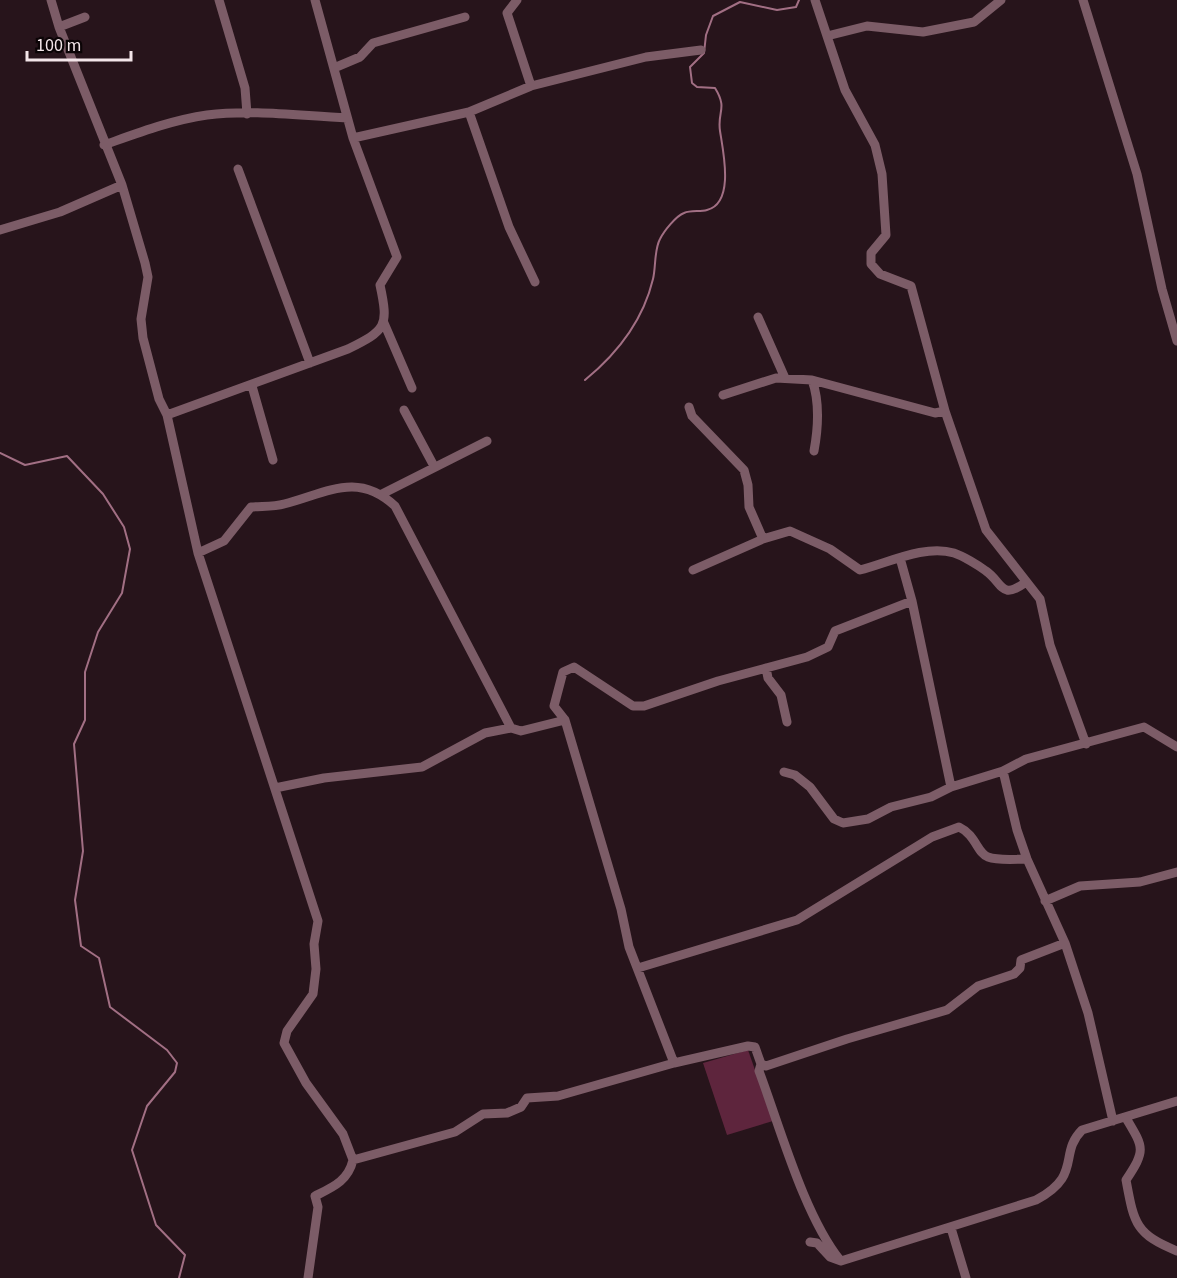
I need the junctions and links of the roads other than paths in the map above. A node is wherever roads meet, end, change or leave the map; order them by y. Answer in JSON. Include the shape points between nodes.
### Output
{"nodes":[{"id":1,"x":51,"y":0,"type":"edge"},
{"id":2,"x":219,"y":0,"type":"edge"},
{"id":3,"x":315,"y":0,"type":"edge"},
{"id":4,"x":517,"y":0,"type":"edge"},
{"id":5,"x":815,"y":0,"type":"edge"},
{"id":6,"x":1000,"y":0,"type":"edge"},
{"id":7,"x":1083,"y":0,"type":"edge"},
{"id":8,"x":85,"y":17,"type":"dead end"},
{"id":9,"x":465,"y":17,"type":"dead end"},
{"id":10,"x":59,"y":27,"type":"junction"},
{"id":11,"x":827,"y":36,"type":"junction"},
{"id":12,"x":700,"y":50,"type":"dead end"},
{"id":13,"x":334,"y":68,"type":"junction"},
{"id":14,"x":531,"y":86,"type":"junction"},
{"id":15,"x":469,"y":112,"type":"junction"},
{"id":16,"x":247,"y":114,"type":"junction"},
{"id":17,"x":347,"y":118,"type":"junction"},
{"id":18,"x":353,"y":138,"type":"junction"},
{"id":19,"x":104,"y":145,"type":"junction"},
{"id":20,"x":238,"y":169,"type":"dead end"},
{"id":21,"x":122,"y":185,"type":"junction"},
{"id":22,"x":0,"y":230,"type":"edge"},
{"id":23,"x":535,"y":282,"type":"dead end"},
{"id":24,"x":758,"y":317,"type":"dead end"},
{"id":25,"x":384,"y":323,"type":"junction"},
{"id":26,"x":1177,"y":341,"type":"edge"},
{"id":27,"x":310,"y":363,"type":"junction"},
{"id":28,"x":785,"y":378,"type":"junction"},
{"id":29,"x":812,"y":380,"type":"junction"},
{"id":30,"x":252,"y":386,"type":"junction"},
{"id":31,"x":412,"y":388,"type":"dead end"},
{"id":32,"x":723,"y":395,"type":"dead end"},
{"id":33,"x":689,"y":407,"type":"dead end"},
{"id":34,"x":404,"y":410,"type":"dead end"},
{"id":35,"x":945,"y":411,"type":"junction"},
{"id":36,"x":167,"y":415,"type":"junction"},
{"id":37,"x":487,"y":441,"type":"dead end"},
{"id":38,"x":814,"y":451,"type":"dead end"},
{"id":39,"x":273,"y":460,"type":"dead end"},
{"id":40,"x":434,"y":466,"type":"junction"},
{"id":41,"x":382,"y":494,"type":"junction"},
{"id":42,"x":763,"y":540,"type":"junction"},
{"id":43,"x":198,"y":552,"type":"junction"},
{"id":44,"x":900,"y":558,"type":"junction"},
{"id":45,"x":693,"y":570,"type":"dead end"},
{"id":46,"x":1026,"y":582,"type":"junction"},
{"id":47,"x":912,"y":601,"type":"junction"},
{"id":48,"x":766,"y":668,"type":"junction"},
{"id":49,"x":565,"y":720,"type":"junction"},
{"id":50,"x":787,"y":722,"type":"dead end"},
{"id":51,"x":511,"y":728,"type":"junction"},
{"id":52,"x":1086,"y":744,"type":"junction"},
{"id":53,"x":1177,"y":747,"type":"edge"},
{"id":54,"x":1003,"y":771,"type":"junction"},
{"id":55,"x":784,"y":772,"type":"dead end"},
{"id":56,"x":951,"y":787,"type":"junction"},
{"id":57,"x":275,"y":788,"type":"junction"},
{"id":58,"x":1027,"y":859,"type":"junction"},
{"id":59,"x":1177,"y":872,"type":"edge"},
{"id":60,"x":1045,"y":901,"type":"junction"},
{"id":61,"x":1065,"y":943,"type":"junction"},
{"id":62,"x":638,"y":968,"type":"junction"},
{"id":63,"x":674,"y":1063,"type":"junction"},
{"id":64,"x":761,"y":1064,"type":"junction"},
{"id":65,"x":1177,"y":1101,"type":"edge"},
{"id":66,"x":1126,"y":1118,"type":"junction"},
{"id":67,"x":1113,"y":1121,"type":"junction"},
{"id":68,"x":353,"y":1161,"type":"junction"},
{"id":69,"x":951,"y":1228,"type":"junction"},
{"id":70,"x":810,"y":1242,"type":"dead end"},
{"id":71,"x":1177,"y":1251,"type":"edge"},
{"id":72,"x":841,"y":1261,"type":"junction"},
{"id":73,"x":308,"y":1278,"type":"edge"},
{"id":74,"x":966,"y":1278,"type":"edge"}],
"edges":[{"from":1,"to":10,"type":"street"},
{"from":2,"to":16,"type":"street","via":[[245,88]]},
{"from":3,"to":13,"type":"street"},
{"from":4,"to":14,"type":"street","via":[[507,13]]},
{"from":5,"to":11,"type":"street"},
{"from":6,"to":11,"type":"street","via":[[974,22],[922,32],[867,26]]},
{"from":7,"to":26,"type":"street","via":[[1137,174]]},
{"from":8,"to":10,"type":"street"},
{"from":9,"to":13,"type":"street","via":[[374,43],[360,57]]},
{"from":10,"to":19,"type":"street"},
{"from":11,"to":35,"type":"street","via":[[845,90],[875,145],[882,174],[886,235],[871,253],[871,264],[880,274],[910,286]]},
{"from":12,"to":14,"type":"street","via":[[646,57]]},
{"from":13,"to":17,"type":"street"},
{"from":14,"to":15,"type":"street"},
{"from":15,"to":18,"type":"street"},
{"from":15,"to":23,"type":"street","via":[[509,227]]},
{"from":16,"to":17,"type":"street"},
{"from":16,"to":19,"type":"street","via":[[207,115]]},
{"from":17,"to":18,"type":"street"},
{"from":18,"to":25,"type":"street","via":[[397,257],[380,285]]},
{"from":19,"to":21,"type":"street"},
{"from":20,"to":27,"type":"street"},
{"from":21,"to":22,"type":"street","via":[[60,212]]},
{"from":21,"to":36,"type":"street","via":[[148,277],[141,319],[143,338]]},
{"from":24,"to":28,"type":"street"},
{"from":25,"to":27,"type":"street","via":[[376,336]]},
{"from":25,"to":31,"type":"street"},
{"from":27,"to":30,"type":"street"},
{"from":28,"to":29,"type":"street"},
{"from":28,"to":32,"type":"street"},
{"from":29,"to":35,"type":"street","via":[[935,413]]},
{"from":29,"to":38,"type":"street","via":[[817,432]]},
{"from":30,"to":36,"type":"street"},
{"from":30,"to":39,"type":"street"},
{"from":33,"to":42,"type":"street","via":[[692,416],[744,470],[749,507]]},
{"from":34,"to":40,"type":"street"},
{"from":35,"to":46,"type":"street","via":[[987,530]]},
{"from":36,"to":43,"type":"street"},
{"from":37,"to":40,"type":"street"},
{"from":40,"to":41,"type":"street"},
{"from":41,"to":43,"type":"street","via":[[346,485],[282,505],[251,507],[224,541]]},
{"from":41,"to":51,"type":"street","via":[[394,506]]},
{"from":42,"to":44,"type":"street","via":[[790,531],[830,549],[860,570]]},
{"from":42,"to":45,"type":"street"},
{"from":43,"to":57,"type":"street"},
{"from":44,"to":46,"type":"street","via":[[912,553],[953,553],[987,571],[1002,589],[1017,589]]},
{"from":44,"to":47,"type":"street"},
{"from":46,"to":52,"type":"street","via":[[1040,599],[1050,645]]},
{"from":47,"to":48,"type":"street","via":[[835,631],[828,647],[807,657]]},
{"from":47,"to":56,"type":"street"},
{"from":48,"to":49,"type":"street","via":[[644,706],[633,706],[574,667],[563,672],[554,706]]},
{"from":48,"to":50,"type":"street","via":[[768,678],[781,695]]},
{"from":49,"to":51,"type":"street","via":[[521,731]]},
{"from":49,"to":62,"type":"street"},
{"from":51,"to":57,"type":"street","via":[[485,733],[422,767]]},
{"from":52,"to":53,"type":"street","via":[[1144,727]]},
{"from":52,"to":54,"type":"street","via":[[1026,759]]},
{"from":54,"to":56,"type":"street"},
{"from":54,"to":58,"type":"street"},
{"from":55,"to":56,"type":"street","via":[[810,786],[834,819],[843,823],[868,819]]},
{"from":57,"to":68,"type":"street","via":[[318,921],[313,994],[287,1031],[284,1043],[306,1083],[343,1134]]},
{"from":58,"to":60,"type":"street"},
{"from":58,"to":62,"type":"street","via":[[989,858],[970,832],[959,827],[932,837],[798,920]]},
{"from":59,"to":60,"type":"street","via":[[1140,882],[1080,886]]},
{"from":60,"to":61,"type":"street"},
{"from":61,"to":64,"type":"street","via":[[1021,960],[1014,974],[978,986],[947,1010],[766,1066]]},
{"from":61,"to":67,"type":"street","via":[[1088,1013]]},
{"from":62,"to":63,"type":"street"},
{"from":63,"to":64,"type":"street","via":[[748,1046],[755,1047]]},
{"from":63,"to":68,"type":"street","via":[[558,1096],[527,1098],[521,1107],[507,1113],[483,1114],[455,1132]]},
{"from":64,"to":72,"type":"street","via":[[759,1071],[808,1202],[825,1241]]},
{"from":65,"to":66,"type":"street"},
{"from":66,"to":67,"type":"street"},
{"from":66,"to":71,"type":"street","via":[[1139,1140],[1141,1158],[1126,1180],[1138,1227],[1145,1235]]},
{"from":67,"to":69,"type":"street","via":[[1076,1136],[1066,1175],[1053,1191]]},
{"from":68,"to":73,"type":"street","via":[[337,1186],[315,1196],[318,1207]]},
{"from":69,"to":72,"type":"street"},
{"from":69,"to":74,"type":"street"},
{"from":70,"to":72,"type":"street"}]}
